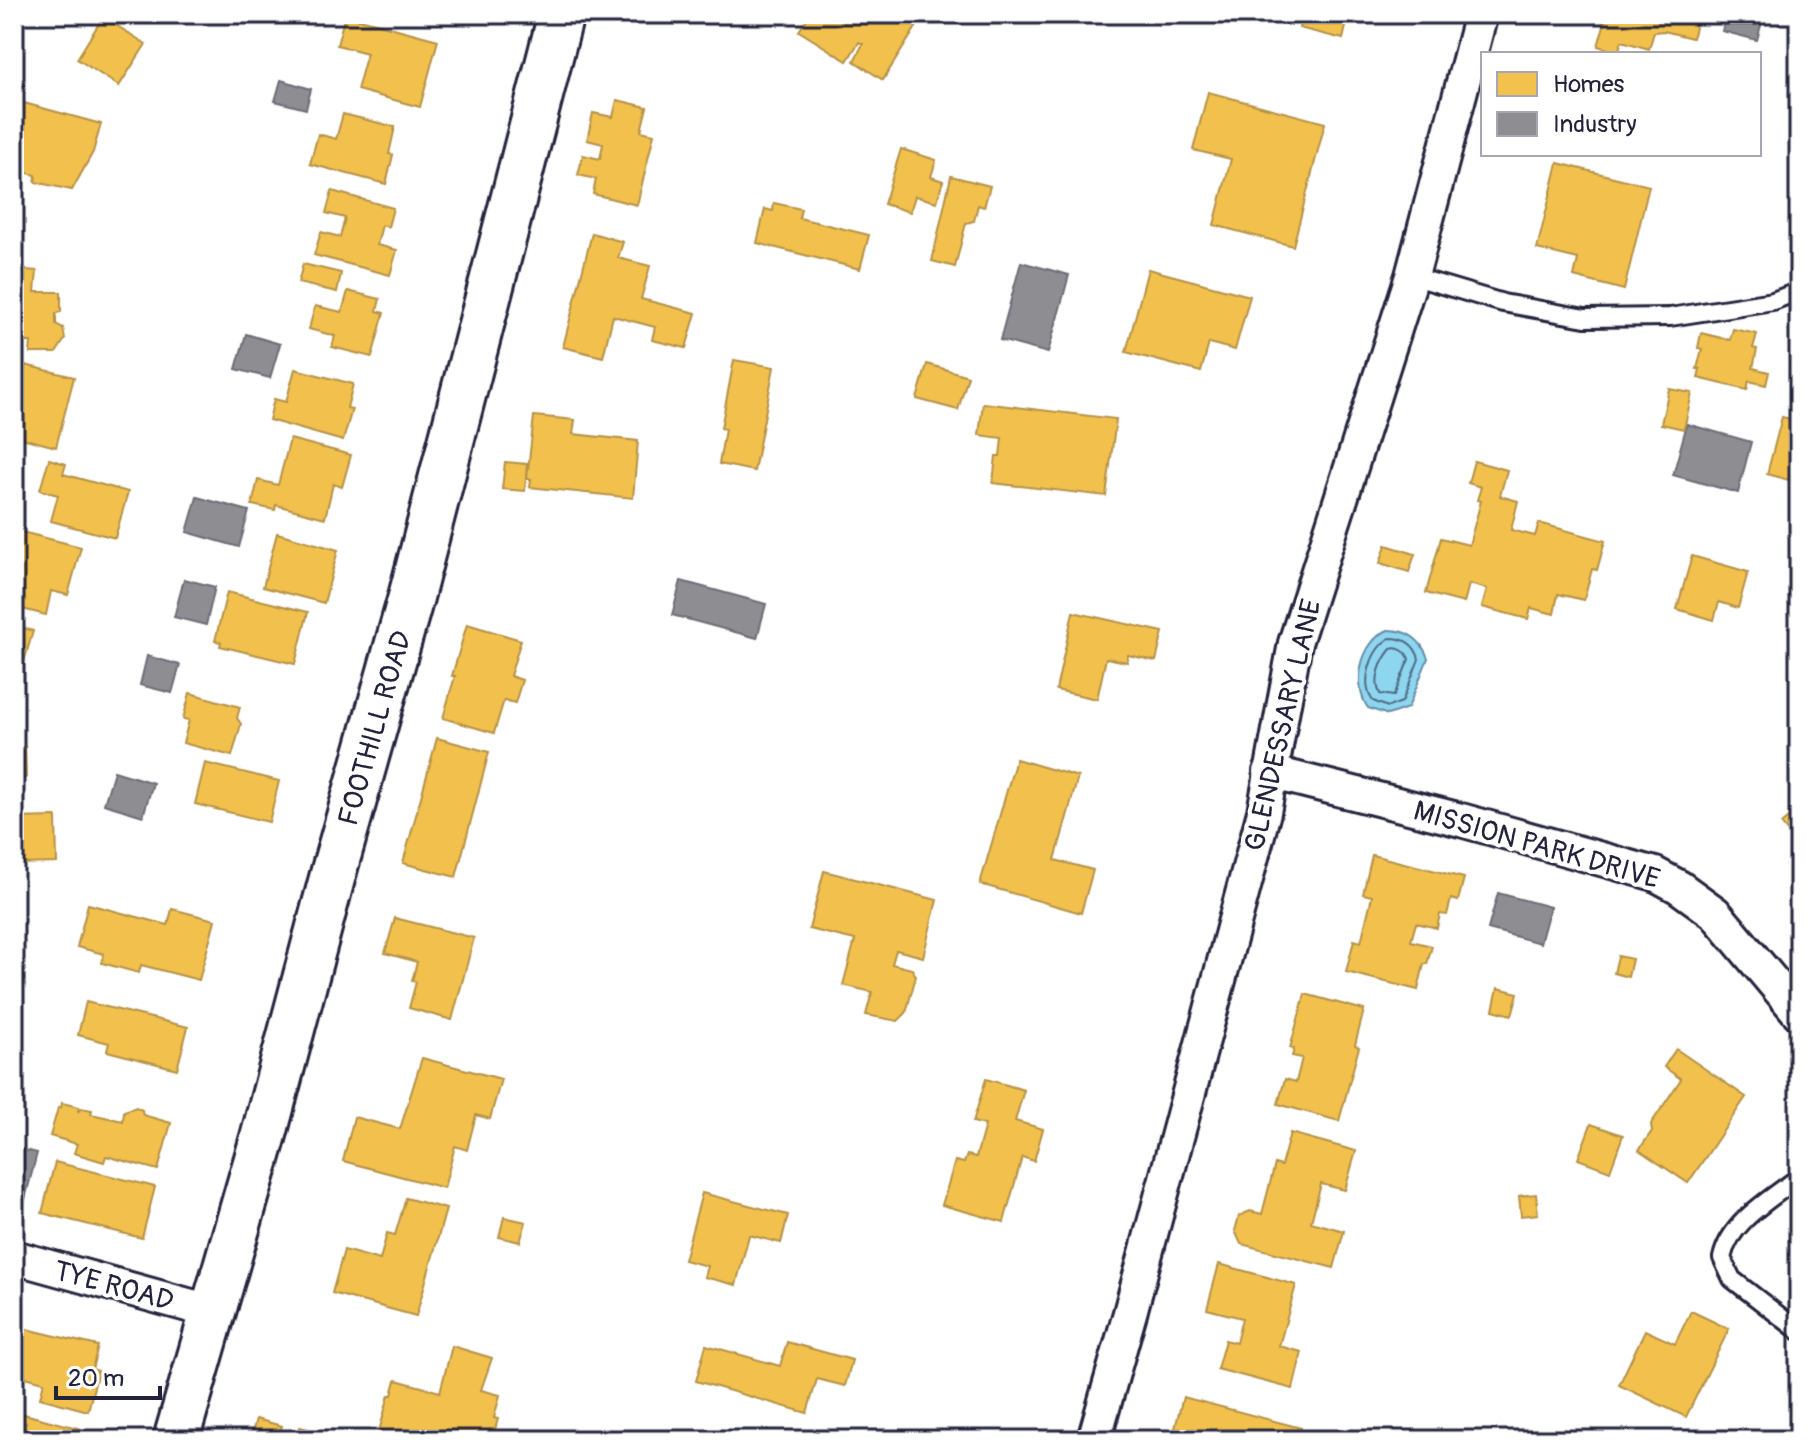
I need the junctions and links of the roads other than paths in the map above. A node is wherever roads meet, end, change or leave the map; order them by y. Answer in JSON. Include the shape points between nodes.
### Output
{"nodes":[{"id":1,"x":561,"y":14,"type":"edge"},
{"id":2,"x":1481,"y":14,"type":"edge"},
{"id":3,"x":1412,"y":276,"type":"junction"},
{"id":4,"x":1799,"y":291,"type":"edge"},
{"id":5,"x":1270,"y":772,"type":"junction"},
{"id":6,"x":1799,"y":1013,"type":"edge"},
{"id":7,"x":1799,"y":1177,"type":"edge"},
{"id":8,"x":14,"y":1257,"type":"edge"},
{"id":9,"x":213,"y":1312,"type":"junction"},
{"id":10,"x":1799,"y":1331,"type":"edge"},
{"id":11,"x":176,"y":1440,"type":"edge"},
{"id":12,"x":1094,"y":1440,"type":"edge"}],
"edges":[{"from":1,"to":9,"type":"main road","name":"FOOTHILL ROAD","via":[[411,597]]},
{"from":2,"to":3,"type":"street","name":"GLENDESSARY LANE"},
{"from":3,"to":4,"type":"lane","via":[[1503,303],[1585,318],[1670,317],[1773,301]]},
{"from":3,"to":5,"type":"street","name":"GLENDESSARY LANE","via":[[1295,643]]},
{"from":5,"to":6,"type":"street","name":"MISSION PARK DRIVE","via":[[1655,874],[1715,913]]},
{"from":5,"to":12,"type":"street","name":"GLENDESSARY LANE","via":[[1248,874]]},
{"from":7,"to":10,"type":"lane","via":[[1740,1224],[1722,1258],[1732,1279]]},
{"from":8,"to":9,"type":"street","name":"TYE ROAD"},
{"from":9,"to":11,"type":"main road","name":"FOOTHILL ROAD"}]}
